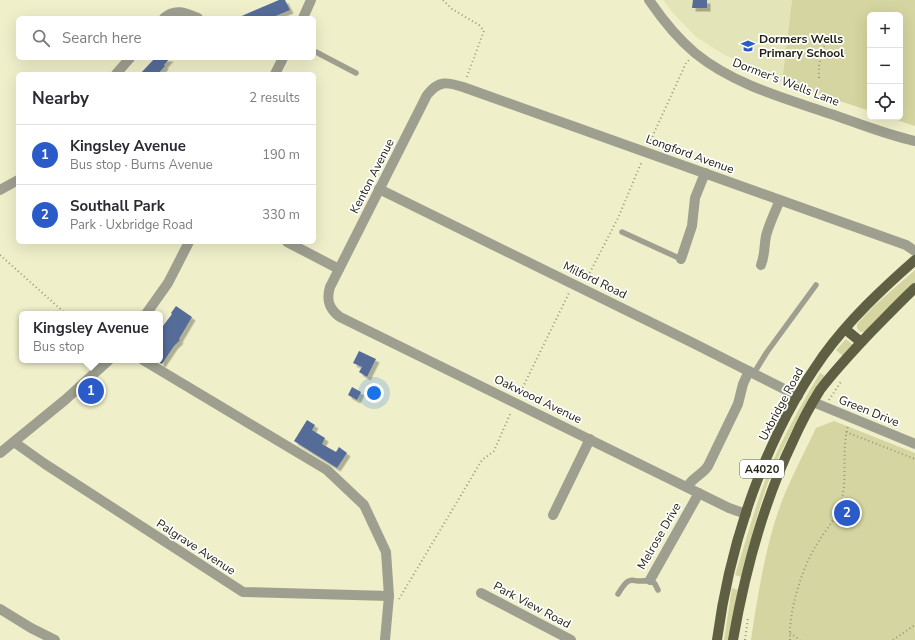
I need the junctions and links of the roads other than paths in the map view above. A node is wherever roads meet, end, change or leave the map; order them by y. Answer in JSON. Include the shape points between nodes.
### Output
{"nodes":[{"id":1,"x":311,"y":0,"type":"edge"},
{"id":2,"x":648,"y":0,"type":"edge"},
{"id":3,"x":166,"y":16,"type":"edge"},
{"id":4,"x":191,"y":16,"type":"edge"},
{"id":5,"x":304,"y":16,"type":"edge"},
{"id":6,"x":316,"y":52,"type":"edge"},
{"id":7,"x":128,"y":60,"type":"edge"},
{"id":8,"x":282,"y":60,"type":"edge"},
{"id":9,"x":118,"y":72,"type":"edge"},
{"id":10,"x":276,"y":72,"type":"edge"},
{"id":11,"x":356,"y":73,"type":"dead end"},
{"id":12,"x":459,"y":85,"type":"joint"},
{"id":13,"x":915,"y":141,"type":"edge"},
{"id":14,"x":704,"y":173,"type":"junction"},
{"id":15,"x":16,"y":181,"type":"edge"},
{"id":16,"x":380,"y":189,"type":"junction"},
{"id":17,"x":0,"y":190,"type":"edge"},
{"id":18,"x":780,"y":200,"type":"junction"},
{"id":19,"x":622,"y":232,"type":"dead end"},
{"id":20,"x":188,"y":244,"type":"edge"},
{"id":21,"x":291,"y":244,"type":"edge"},
{"id":22,"x":915,"y":251,"type":"edge"},
{"id":23,"x":681,"y":259,"type":"joint"},
{"id":24,"x":915,"y":260,"type":"edge"},
{"id":25,"x":761,"y":265,"type":"dead end"},
{"id":26,"x":338,"y":269,"type":"junction"},
{"id":27,"x":816,"y":285,"type":"dead end"},
{"id":28,"x":915,"y":288,"type":"edge"},
{"id":29,"x":328,"y":298,"type":"joint"},
{"id":30,"x":148,"y":311,"type":"edge"},
{"id":31,"x":846,"y":329,"type":"junction"},
{"id":32,"x":861,"y":342,"type":"junction"},
{"id":33,"x":105,"y":363,"type":"edge"},
{"id":34,"x":148,"y":363,"type":"edge"},
{"id":35,"x":752,"y":372,"type":"junction"},
{"id":36,"x":798,"y":396,"type":"junction"},
{"id":37,"x":812,"y":402,"type":"junction"},
{"id":38,"x":590,"y":439,"type":"junction"},
{"id":39,"x":14,"y":442,"type":"junction"},
{"id":40,"x":915,"y":444,"type":"edge"},
{"id":41,"x":0,"y":453,"type":"edge"},
{"id":42,"x":687,"y":487,"type":"junction"},
{"id":43,"x":699,"y":493,"type":"junction"},
{"id":44,"x":746,"y":514,"type":"junction"},
{"id":45,"x":553,"y":515,"type":"dead end"},
{"id":46,"x":650,"y":580,"type":"junction"},
{"id":47,"x":727,"y":580,"type":"junction"},
{"id":48,"x":745,"y":584,"type":"junction"},
{"id":49,"x":658,"y":590,"type":"dead end"},
{"id":50,"x":481,"y":593,"type":"dead end"},
{"id":51,"x":618,"y":594,"type":"dead end"},
{"id":52,"x":388,"y":600,"type":"junction"},
{"id":53,"x":0,"y":609,"type":"edge"},
{"id":54,"x":55,"y":640,"type":"edge"},
{"id":55,"x":385,"y":640,"type":"edge"},
{"id":56,"x":571,"y":640,"type":"edge"},
{"id":57,"x":717,"y":640,"type":"edge"},
{"id":58,"x":733,"y":640,"type":"edge"}],
"edges":[{"from":1,"to":5,"type":"street"},
{"from":2,"to":13,"type":"street","name":"Dormer's Wells Lane","via":[[670,28],[695,53],[718,68],[766,91]]},
{"from":3,"to":4,"type":"street","via":[[177,12]]},
{"from":6,"to":11,"type":"lane"},
{"from":7,"to":9,"type":"street"},
{"from":8,"to":10,"type":"street"},
{"from":12,"to":14,"type":"street","name":"Longford Avenue"},
{"from":12,"to":16,"type":"street","name":"Kenton Avenue","via":[[443,83],[427,95]]},
{"from":14,"to":18,"type":"street","name":"Longford Avenue"},
{"from":14,"to":23,"type":"street","via":[[695,198],[692,226]]},
{"from":15,"to":17,"type":"street"},
{"from":16,"to":26,"type":"street","name":"Kenton Avenue"},
{"from":16,"to":35,"type":"street","name":"Milford Road"},
{"from":18,"to":22,"type":"street","name":"Longford Avenue","via":[[906,245]]},
{"from":18,"to":25,"type":"street","via":[[767,232],[765,256]]},
{"from":19,"to":23,"type":"lane"},
{"from":20,"to":30,"type":"street","via":[[168,283]]},
{"from":21,"to":26,"type":"street"},
{"from":24,"to":31,"type":"main road","name":"Uxbridge Road","number":"A4020","via":[[875,296]]},
{"from":26,"to":29,"type":"street","name":"Kenton Avenue"},
{"from":27,"to":35,"type":"lane"},
{"from":28,"to":32,"type":"main road","number":"A4020"},
{"from":29,"to":38,"type":"street","name":"Oakwood Avenue","via":[[332,310],[340,317]]},
{"from":31,"to":32,"type":"main road"},
{"from":31,"to":36,"type":"main road","name":"Uxbridge Road","number":"A4020","via":[[823,356]]},
{"from":32,"to":37,"type":"main road","number":"A4020"},
{"from":33,"to":39,"type":"street"},
{"from":34,"to":52,"type":"street","via":[[327,470],[364,505],[386,552]]},
{"from":35,"to":36,"type":"street","name":"Milford Road"},
{"from":35,"to":42,"type":"street","via":[[743,384],[738,404],[708,466],[691,480]]},
{"from":36,"to":44,"type":"main road","name":"Uxbridge Road","number":"A4020","via":[[764,464]]},
{"from":37,"to":40,"type":"street","name":"Green Drive"},
{"from":37,"to":48,"type":"main road","number":"A4020","via":[[772,489]]},
{"from":38,"to":42,"type":"street","name":"Oakwood Avenue"},
{"from":38,"to":45,"type":"street"},
{"from":39,"to":41,"type":"street"},
{"from":39,"to":52,"type":"street","name":"Palgrave Avenue","via":[[243,592]]},
{"from":42,"to":43,"type":"street","name":"Oakwood Avenue"},
{"from":43,"to":44,"type":"street","name":"Oakwood Avenue"},
{"from":43,"to":46,"type":"street","name":"Melrose Drive"},
{"from":44,"to":47,"type":"main road","name":"Uxbridge Road","number":"A4020"},
{"from":46,"to":49,"type":"lane"},
{"from":46,"to":51,"type":"lane","name":"Melrose Drive","via":[[628,580]]},
{"from":47,"to":48,"type":"main road"},
{"from":47,"to":57,"type":"main road","name":"Uxbridge Road","number":"A4020"},
{"from":48,"to":58,"type":"main road","number":"A4020"},
{"from":50,"to":56,"type":"street","name":"Park View Road"},
{"from":52,"to":55,"type":"street"},
{"from":53,"to":54,"type":"street"}]}
